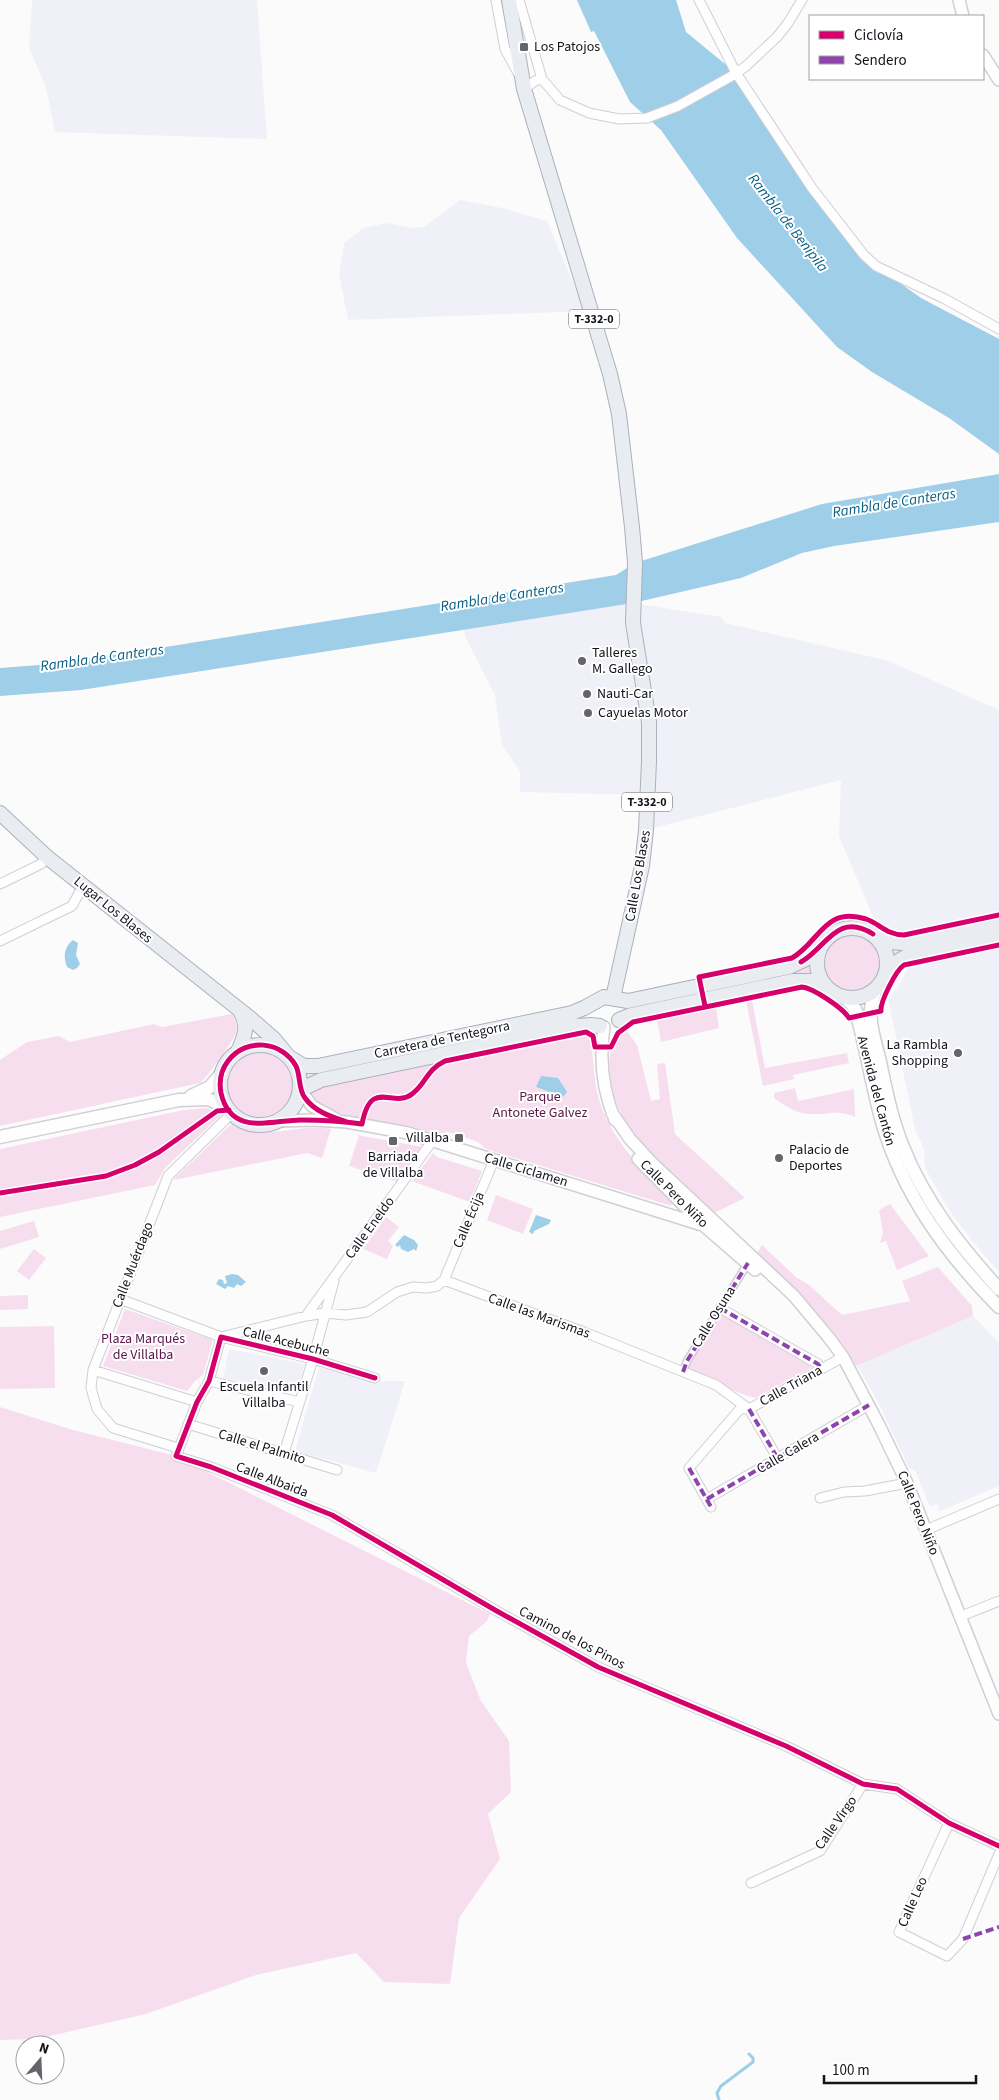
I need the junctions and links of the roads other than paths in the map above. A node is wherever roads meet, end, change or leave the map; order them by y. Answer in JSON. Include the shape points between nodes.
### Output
{"nodes":[{"id":1,"x":496,"y":0,"type":"edge"},
{"id":2,"x":502,"y":0,"type":"edge"},
{"id":3,"x":509,"y":0,"type":"edge"},
{"id":4,"x":519,"y":0,"type":"edge"},
{"id":5,"x":699,"y":0,"type":"edge"},
{"id":6,"x":802,"y":0,"type":"edge"},
{"id":7,"x":959,"y":0,"type":"edge"},
{"id":8,"x":963,"y":15,"type":"edge"},
{"id":9,"x":984,"y":57,"type":"edge"},
{"id":10,"x":736,"y":73,"type":"junction"},
{"id":11,"x":542,"y":79,"type":"junction"},
{"id":12,"x":999,"y":80,"type":"edge"},
{"id":13,"x":522,"y":82,"type":"junction"},
{"id":14,"x":999,"y":329,"type":"edge"},
{"id":15,"x":0,"y":813,"type":"edge"},
{"id":16,"x":47,"y":857,"type":"junction"},
{"id":17,"x":0,"y":884,"type":"edge"},
{"id":18,"x":83,"y":886,"type":"junction"},
{"id":19,"x":999,"y":923,"type":"edge"},
{"id":20,"x":873,"y":934,"type":"junction"},
{"id":21,"x":999,"y":937,"type":"edge"},
{"id":22,"x":0,"y":941,"type":"edge"},
{"id":23,"x":822,"y":943,"type":"junction"},
{"id":24,"x":885,"y":976,"type":"junction"},
{"id":25,"x":877,"y":988,"type":"junction"},
{"id":26,"x":828,"y":989,"type":"junction"},
{"id":27,"x":843,"y":997,"type":"junction"},
{"id":28,"x":613,"y":998,"type":"junction"},
{"id":29,"x":230,"y":1002,"type":"junction"},
{"id":30,"x":594,"y":1002,"type":"junction"},
{"id":31,"x":618,"y":1020,"type":"junction"},
{"id":32,"x":602,"y":1027,"type":"junction"},
{"id":33,"x":238,"y":1051,"type":"junction"},
{"id":34,"x":289,"y":1057,"type":"junction"},
{"id":35,"x":222,"y":1073,"type":"junction"},
{"id":36,"x":300,"y":1090,"type":"junction"},
{"id":37,"x":179,"y":1100,"type":"junction"},
{"id":38,"x":230,"y":1110,"type":"junction"},
{"id":39,"x":612,"y":1113,"type":"junction"},
{"id":40,"x":278,"y":1120,"type":"junction"},
{"id":41,"x":348,"y":1122,"type":"junction"},
{"id":42,"x":0,"y":1137,"type":"edge"},
{"id":43,"x":434,"y":1140,"type":"junction"},
{"id":44,"x":494,"y":1160,"type":"junction"},
{"id":45,"x":676,"y":1198,"type":"junction"},
{"id":46,"x":668,"y":1214,"type":"junction"},
{"id":47,"x":703,"y":1225,"type":"junction"},
{"id":48,"x":753,"y":1262,"type":"junction"},
{"id":49,"x":336,"y":1274,"type":"junction"},
{"id":50,"x":444,"y":1280,"type":"junction"},
{"id":51,"x":999,"y":1289,"type":"edge"},
{"id":52,"x":120,"y":1299,"type":"junction"},
{"id":53,"x":999,"y":1307,"type":"edge"},
{"id":54,"x":720,"y":1308,"type":"junction"},
{"id":55,"x":325,"y":1313,"type":"junction"},
{"id":56,"x":306,"y":1316,"type":"junction"},
{"id":57,"x":221,"y":1337,"type":"junction"},
{"id":58,"x":843,"y":1357,"type":"junction"},
{"id":59,"x":313,"y":1359,"type":"junction"},
{"id":60,"x":822,"y":1369,"type":"junction"},
{"id":61,"x":93,"y":1370,"type":"junction"},
{"id":62,"x":683,"y":1372,"type":"junction"},
{"id":63,"x":375,"y":1378,"type":"dead end"},
{"id":64,"x":209,"y":1381,"type":"junction"},
{"id":65,"x":197,"y":1402,"type":"junction"},
{"id":66,"x":300,"y":1402,"type":"junction"},
{"id":67,"x":869,"y":1405,"type":"junction"},
{"id":68,"x":749,"y":1409,"type":"junction"},
{"id":69,"x":188,"y":1424,"type":"junction"},
{"id":70,"x":177,"y":1452,"type":"junction"},
{"id":71,"x":284,"y":1453,"type":"junction"},
{"id":72,"x":778,"y":1459,"type":"junction"},
{"id":73,"x":337,"y":1470,"type":"dead end"},
{"id":74,"x":907,"y":1483,"type":"junction"},
{"id":75,"x":820,"y":1498,"type":"dead end"},
{"id":76,"x":999,"y":1499,"type":"edge"},
{"id":77,"x":709,"y":1503,"type":"joint"},
{"id":78,"x":357,"y":1530,"type":"joint"},
{"id":79,"x":926,"y":1530,"type":"junction"},
{"id":80,"x":999,"y":1601,"type":"edge"},
{"id":81,"x":959,"y":1617,"type":"junction"},
{"id":82,"x":999,"y":1714,"type":"edge"},
{"id":83,"x":863,"y":1784,"type":"junction"},
{"id":84,"x":949,"y":1823,"type":"junction"},
{"id":85,"x":999,"y":1846,"type":"edge"},
{"id":86,"x":999,"y":1854,"type":"edge"},
{"id":87,"x":751,"y":1884,"type":"dead end"}],
"edges":[{"from":1,"to":13,"type":"street","via":[[505,49]]},
{"from":2,"to":13,"type":"main road","number":"T-332-0"},
{"from":3,"to":13,"type":"main road","number":"T-332-0"},
{"from":4,"to":11,"type":"street"},
{"from":5,"to":10,"type":"street"},
{"from":6,"to":10,"type":"street","via":[[777,37]]},
{"from":7,"to":8,"type":"street"},
{"from":9,"to":12,"type":"street"},
{"from":10,"to":11,"type":"street","via":[[694,98],[647,118],[619,119],[589,113],[560,100]]},
{"from":10,"to":14,"type":"street","via":[[812,188],[864,255],[876,266]]},
{"from":11,"to":13,"type":"street"},
{"from":13,"to":28,"type":"main road","name":"Calle Los Blases","number":"T-332-0","via":[[610,374],[619,414],[632,527],[635,563],[633,623],[649,722],[647,821],[642,866]]},
{"from":15,"to":16,"type":"main road","name":"Lugar Los Blases"},
{"from":16,"to":17,"type":"street","via":[[41,864]]},
{"from":16,"to":18,"type":"main road","name":"Lugar Los Blases"},
{"from":18,"to":22,"type":"street","via":[[72,906]]},
{"from":18,"to":29,"type":"main road","name":"Lugar Los Blases"},
{"from":19,"to":20,"type":"main road","via":[[900,943],[885,941]]},
{"from":20,"to":23,"type":"main road","via":[[860,928],[846,928],[832,933]]},
{"from":20,"to":24,"type":"main road","via":[[886,953],[888,966]]},
{"from":21,"to":24,"type":"main road","via":[[904,957]]},
{"from":23,"to":26,"type":"main road","via":[[817,967]]},
{"from":23,"to":28,"type":"main road","via":[[806,959],[790,967],[628,1001]]},
{"from":24,"to":25,"type":"main road"},
{"from":25,"to":27,"type":"main road","via":[[859,997]]},
{"from":25,"to":51,"type":"main road","name":"Avenida del Cantón","via":[[870,1018],[886,1091],[903,1146],[940,1217]]},
{"from":26,"to":27,"type":"main road"},
{"from":26,"to":31,"type":"main road","via":[[816,982],[801,980]]},
{"from":27,"to":53,"type":"main road","name":"Avenida del Cantón","via":[[856,1011],[879,1110],[904,1180],[941,1242]]},
{"from":28,"to":30,"type":"main road","via":[[604,997]]},
{"from":28,"to":31,"type":"main road","via":[[621,1010]]},
{"from":29,"to":33,"type":"main road","name":"Lugar Los Blases","via":[[241,1012],[245,1023]]},
{"from":29,"to":34,"type":"main road","name":"Lugar Los Blases","via":[[274,1039]]},
{"from":30,"to":32,"type":"main road","via":[[590,1014],[592,1020]]},
{"from":30,"to":34,"type":"main road","name":"Carretera de Tentegorra","via":[[572,1013],[318,1066],[304,1066]]},
{"from":31,"to":32,"type":"main road","via":[[612,1026]]},
{"from":32,"to":36,"type":"main road","name":"Carretera de Tentegorra","via":[[577,1026],[375,1068],[316,1081]]},
{"from":32,"to":39,"type":"street","name":"Calle Pero Niño","via":[[602,1074]]},
{"from":33,"to":34,"type":"main road","via":[[264,1045],[277,1048]]},
{"from":33,"to":35,"type":"main road"},
{"from":34,"to":36,"type":"main road","via":[[298,1073]]},
{"from":35,"to":37,"type":"main road","via":[[206,1090]]},
{"from":35,"to":38,"type":"main road","via":[[221,1090]]},
{"from":36,"to":40,"type":"main road","via":[[293,1107]]},
{"from":36,"to":41,"type":"street","name":"Calle Ciclamen","via":[[317,1110]]},
{"from":37,"to":38,"type":"main road","via":[[208,1099]]},
{"from":37,"to":42,"type":"main road"},
{"from":38,"to":40,"type":"main road","via":[[242,1120],[254,1124]]},
{"from":38,"to":52,"type":"street","name":"Calle Muérdago","via":[[168,1176]]},
{"from":39,"to":45,"type":"street","name":"Calle Pero Niño","via":[[630,1149]]},
{"from":39,"to":48,"type":"street","name":"Calle Pero Niño","via":[[651,1162]]},
{"from":40,"to":41,"type":"street","name":"Calle Ciclamen"},
{"from":41,"to":43,"type":"street","name":"Calle Ciclamen"},
{"from":43,"to":44,"type":"street","name":"Calle Ciclamen"},
{"from":43,"to":49,"type":"street","name":"Calle Eneldo"},
{"from":44,"to":46,"type":"street","name":"Calle Ciclamen"},
{"from":44,"to":50,"type":"street","name":"Calle Écija"},
{"from":45,"to":46,"type":"street","via":[[676,1210]]},
{"from":45,"to":47,"type":"street","name":"Calle Pero Niño"},
{"from":46,"to":47,"type":"street","name":"Calle Ciclamen"},
{"from":47,"to":48,"type":"street","via":[[710,1226]]},
{"from":48,"to":54,"type":"street","name":"Calle Osuna"},
{"from":48,"to":58,"type":"street","name":"Calle Pero Niño","via":[[794,1296]]},
{"from":49,"to":55,"type":"street"},
{"from":49,"to":56,"type":"street","name":"Calle Eneldo"},
{"from":50,"to":55,"type":"street","via":[[437,1286],[413,1287],[397,1292],[367,1312]]},
{"from":50,"to":62,"type":"street","name":"Calle las Marismas"},
{"from":52,"to":57,"type":"street","name":"Calle Acebuche"},
{"from":52,"to":61,"type":"street","name":"Calle Muérdago"},
{"from":54,"to":60,"type":"street"},
{"from":54,"to":62,"type":"street","name":"Calle Osuna"},
{"from":55,"to":56,"type":"street"},
{"from":55,"to":59,"type":"street"},
{"from":56,"to":57,"type":"street"},
{"from":57,"to":59,"type":"street","name":"Calle Acebuche"},
{"from":57,"to":64,"type":"street"},
{"from":58,"to":60,"type":"street","name":"Calle Triana"},
{"from":58,"to":67,"type":"street","name":"Calle Pero Niño"},
{"from":59,"to":63,"type":"street","name":"Calle Acebuche"},
{"from":59,"to":66,"type":"street"},
{"from":60,"to":68,"type":"street","name":"Calle Triana"},
{"from":61,"to":65,"type":"street"},
{"from":61,"to":70,"type":"street","name":"Calle Muérdago","via":[[91,1388],[97,1409],[113,1428]]},
{"from":62,"to":68,"type":"street","name":"Calle las Marismas","via":[[722,1388]]},
{"from":64,"to":65,"type":"street"},
{"from":64,"to":66,"type":"street"},
{"from":65,"to":69,"type":"street"},
{"from":66,"to":71,"type":"street"},
{"from":67,"to":72,"type":"street","name":"Calle Calera"},
{"from":67,"to":74,"type":"street","name":"Calle Pero Niño"},
{"from":68,"to":72,"type":"street"},
{"from":68,"to":77,"type":"street","name":"Calle Triana","via":[[740,1409],[689,1468]]},
{"from":69,"to":70,"type":"street"},
{"from":69,"to":71,"type":"street","name":"Calle el Palmito"},
{"from":70,"to":78,"type":"street","name":"Calle Albaida","via":[[332,1515]]},
{"from":71,"to":73,"type":"street","name":"Calle el Palmito"},
{"from":72,"to":77,"type":"street","name":"Calle Calera"},
{"from":74,"to":75,"type":"street"},
{"from":74,"to":79,"type":"street","name":"Calle Pero Niño"},
{"from":76,"to":79,"type":"street"},
{"from":78,"to":83,"type":"street","name":"Camino de los Pinos","via":[[598,1667],[786,1746]]},
{"from":79,"to":81,"type":"street","name":"Calle Pero Niño"},
{"from":80,"to":81,"type":"street"},
{"from":81,"to":82,"type":"street","name":"Calle Pero Niño"},
{"from":83,"to":84,"type":"street","name":"Camino de los Pinos","via":[[897,1789]]},
{"from":83,"to":87,"type":"street","name":"Calle Virgo","via":[[820,1851]]},
{"from":84,"to":85,"type":"street","name":"Camino de los Pinos"},
{"from":84,"to":86,"type":"street","name":"Calle Leo","via":[[899,1932],[946,1956],[963,1939]]}]}
